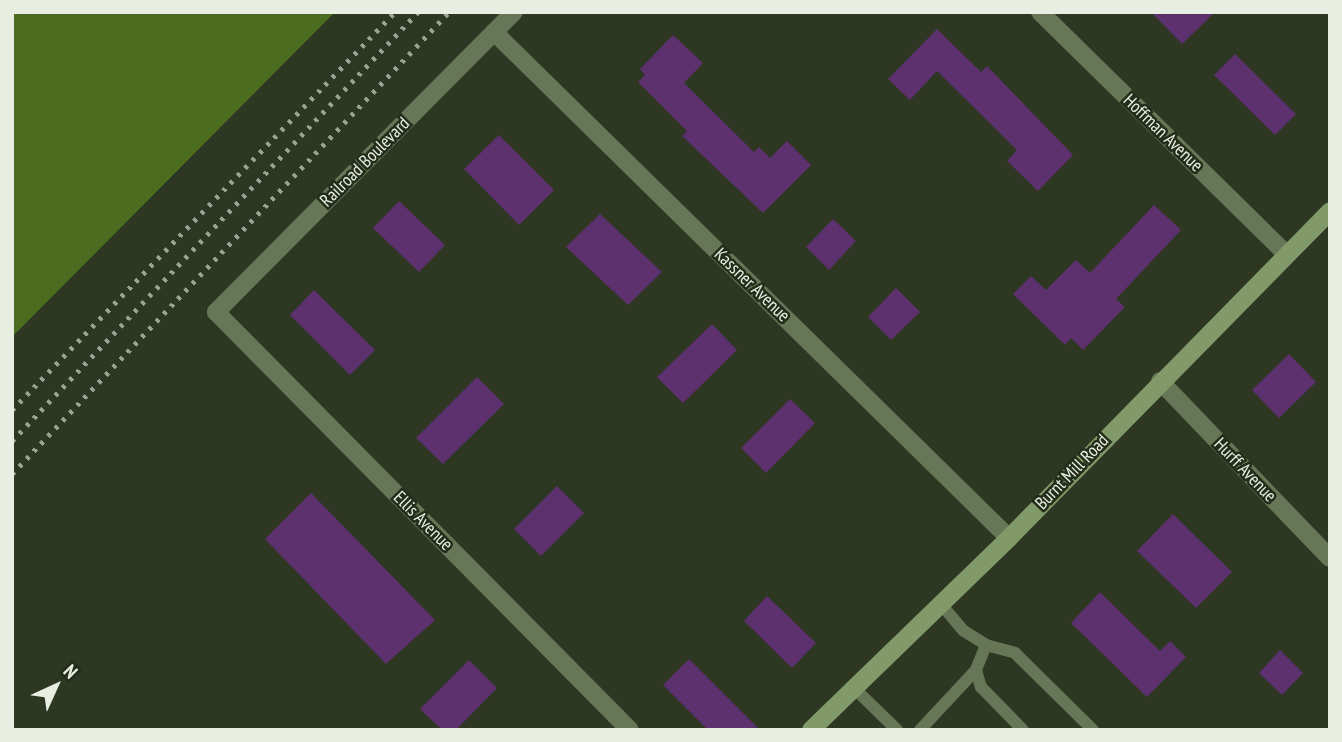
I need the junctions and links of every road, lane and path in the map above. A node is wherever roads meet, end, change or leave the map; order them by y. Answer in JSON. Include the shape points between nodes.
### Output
{"nodes":[{"id":1,"x":514,"y":12,"type":"edge"},
{"id":2,"x":1040,"y":12,"type":"edge"},
{"id":3,"x":494,"y":32,"type":"junction"},
{"id":4,"x":1330,"y":211,"type":"edge"},
{"id":5,"x":1286,"y":255,"type":"junction"},
{"id":6,"x":216,"y":312,"type":"joint"},
{"id":7,"x":1160,"y":381,"type":"junction"},
{"id":8,"x":1009,"y":538,"type":"junction"},
{"id":9,"x":1330,"y":558,"type":"edge"},
{"id":10,"x":941,"y":604,"type":"junction"},
{"id":11,"x":986,"y":645,"type":"junction"},
{"id":12,"x":976,"y":670,"type":"junction"},
{"id":13,"x":854,"y":688,"type":"junction"},
{"id":14,"x":630,"y":730,"type":"edge"},
{"id":15,"x":811,"y":730,"type":"edge"},
{"id":16,"x":897,"y":730,"type":"edge"},
{"id":17,"x":920,"y":730,"type":"edge"},
{"id":18,"x":1023,"y":730,"type":"edge"},
{"id":19,"x":1093,"y":730,"type":"edge"}],
"edges":[{"from":1,"to":3,"type":"street","name":"Railroad Boulevard"},
{"from":2,"to":5,"type":"street","name":"Hoffman Avenue"},
{"from":3,"to":6,"type":"street","name":"Railroad Boulevard"},
{"from":3,"to":8,"type":"street","name":"Kassner Avenue"},
{"from":4,"to":5,"type":"main road","name":"Burnt Mill Road"},
{"from":5,"to":7,"type":"main road","name":"Burnt Mill Road"},
{"from":6,"to":14,"type":"street","name":"Ellis Avenue"},
{"from":7,"to":8,"type":"main road","name":"Burnt Mill Road"},
{"from":7,"to":9,"type":"street","name":"Hurff Avenue"},
{"from":8,"to":10,"type":"main road","name":"Burnt Mill Road"},
{"from":10,"to":11,"type":"lane","via":[[964,631]]},
{"from":10,"to":13,"type":"main road","name":"Burnt Mill Road"},
{"from":11,"to":12,"type":"lane"},
{"from":11,"to":19,"type":"lane","via":[[1015,653]]},
{"from":12,"to":17,"type":"lane"},
{"from":12,"to":18,"type":"lane","via":[[981,687]]},
{"from":13,"to":15,"type":"main road","name":"Burnt Mill Road"},
{"from":13,"to":16,"type":"lane"}]}
